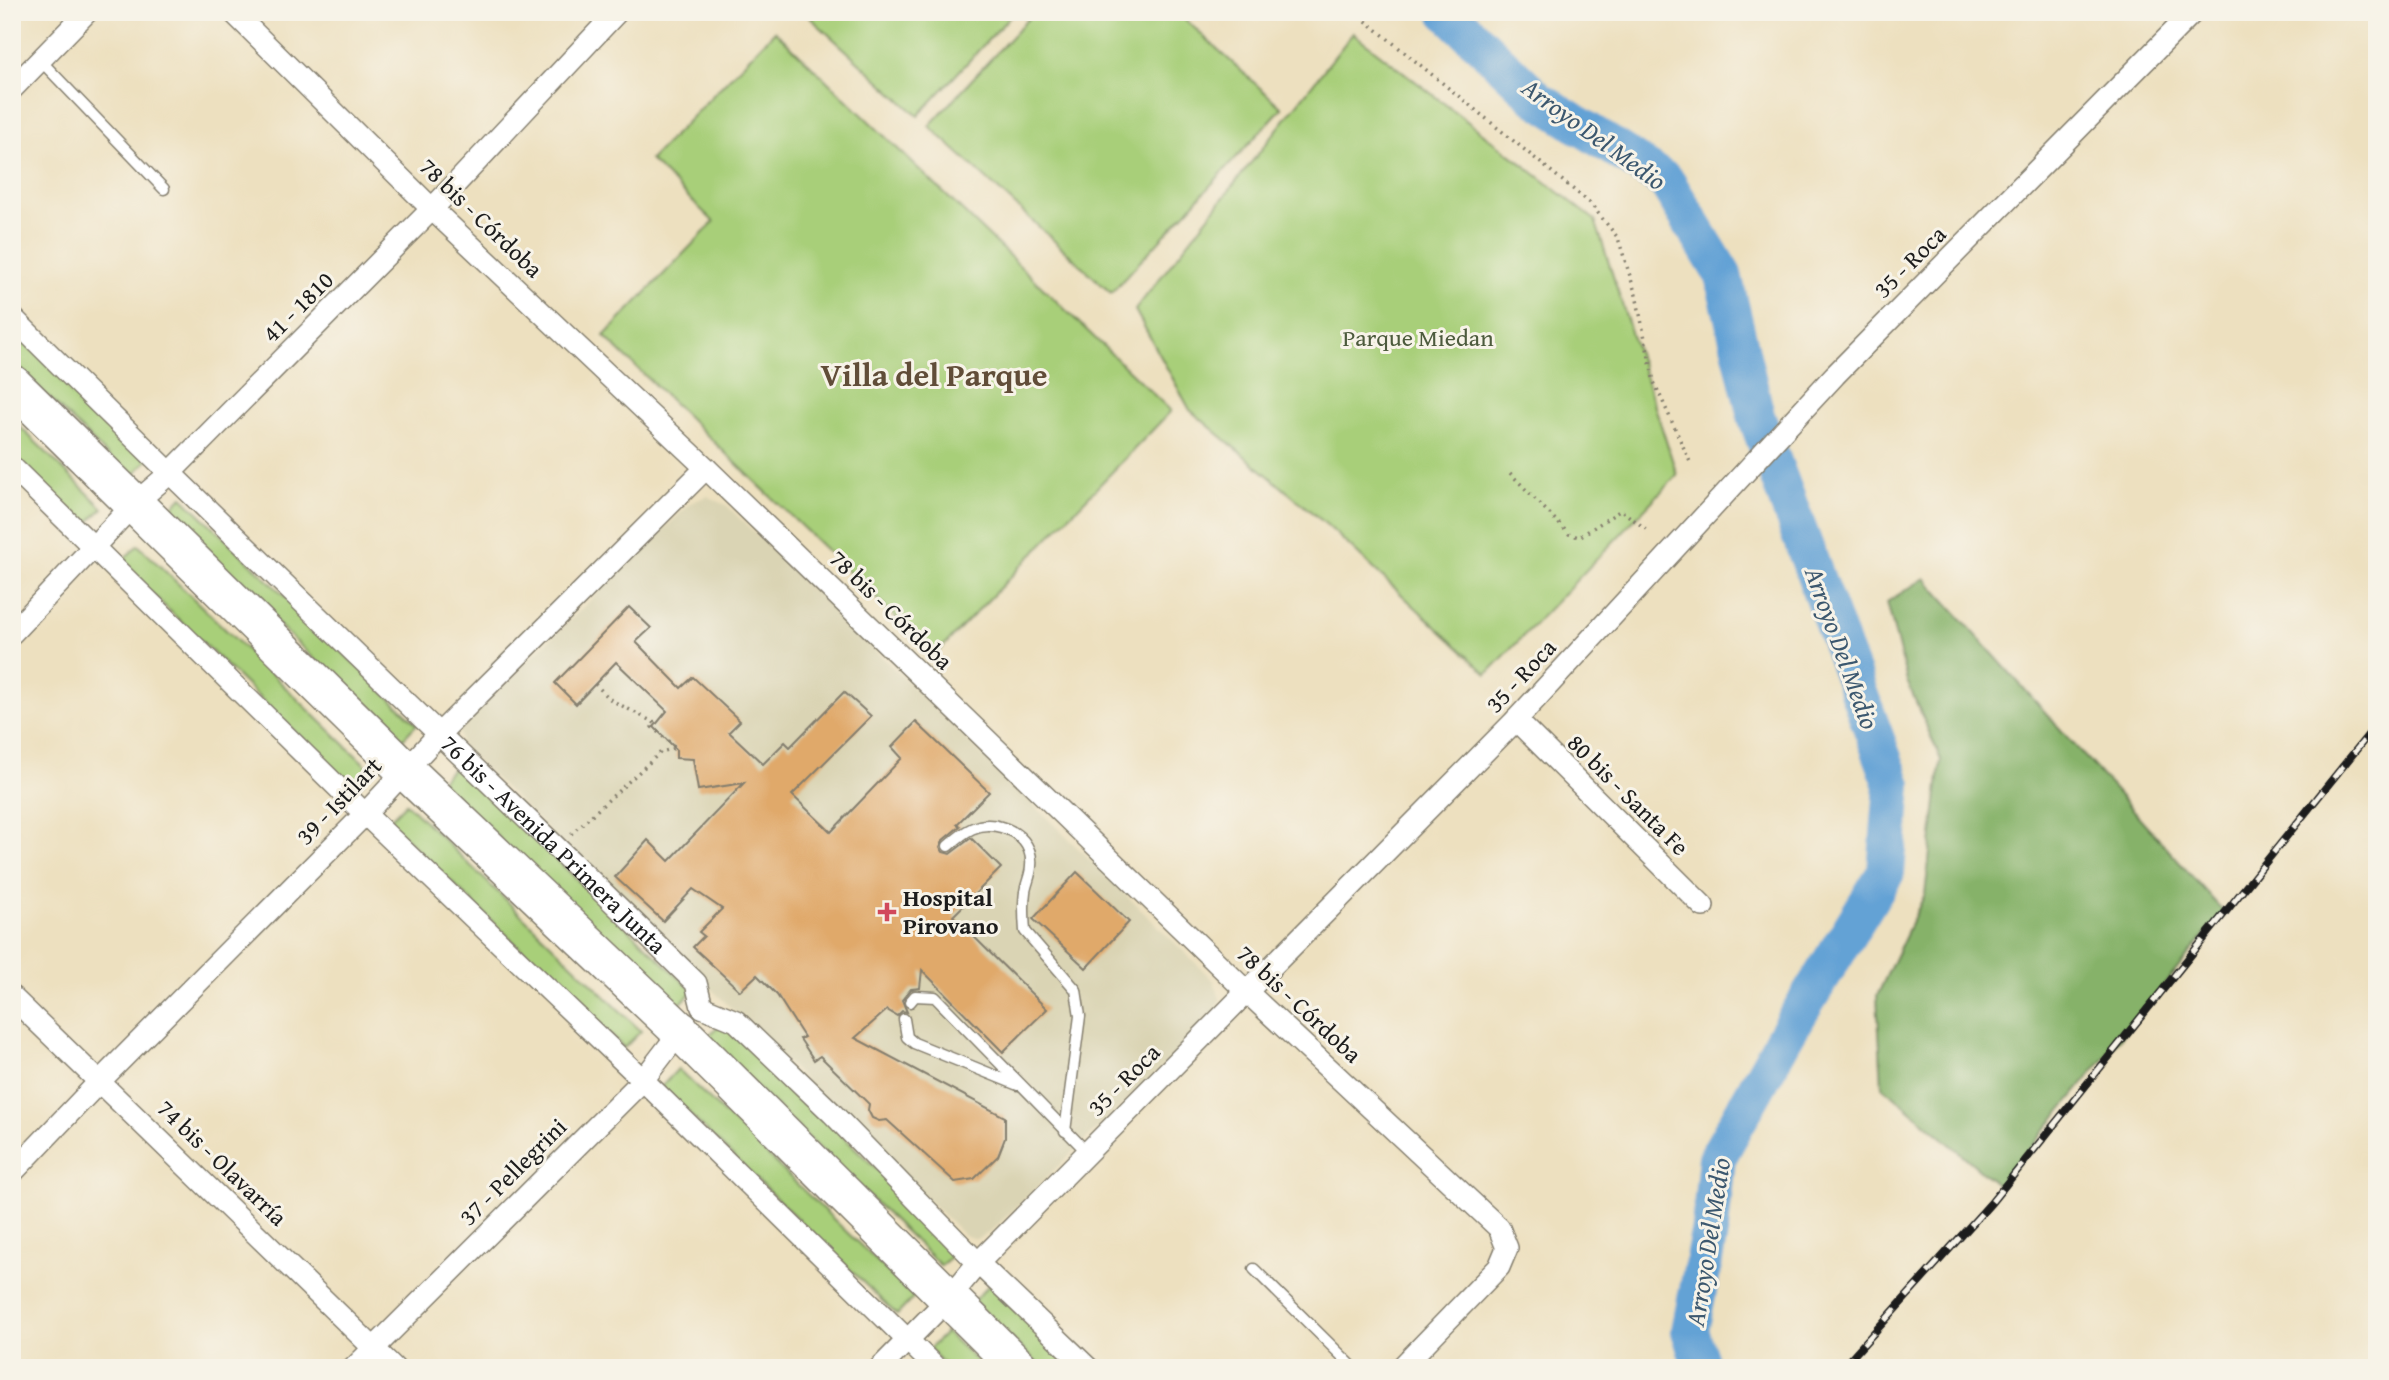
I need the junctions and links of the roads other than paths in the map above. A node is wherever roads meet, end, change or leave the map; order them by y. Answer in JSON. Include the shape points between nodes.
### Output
{"nodes":[{"id":1,"x":87,"y":12,"type":"edge"},
{"id":2,"x":233,"y":12,"type":"edge"},
{"id":3,"x":617,"y":12,"type":"edge"},
{"id":4,"x":2193,"y":12,"type":"edge"},
{"id":5,"x":40,"y":61,"type":"junction"},
{"id":6,"x":12,"y":89,"type":"edge"},
{"id":7,"x":164,"y":190,"type":"dead end"},
{"id":8,"x":432,"y":209,"type":"junction"},
{"id":9,"x":12,"y":317,"type":"edge"},
{"id":10,"x":12,"y":384,"type":"edge"},
{"id":11,"x":12,"y":467,"type":"edge"},
{"id":12,"x":706,"y":468,"type":"junction"},
{"id":13,"x":169,"y":474,"type":"junction"},
{"id":14,"x":134,"y":505,"type":"junction"},
{"id":15,"x":94,"y":549,"type":"junction"},
{"id":16,"x":12,"y":633,"type":"edge"},
{"id":17,"x":1516,"y":720,"type":"junction"},
{"id":18,"x":440,"y":733,"type":"junction"},
{"id":19,"x":405,"y":770,"type":"junction"},
{"id":20,"x":365,"y":814,"type":"junction"},
{"id":21,"x":948,"y":846,"type":"dead end"},
{"id":22,"x":1703,"y":906,"type":"dead end"},
{"id":23,"x":1248,"y":993,"type":"junction"},
{"id":24,"x":12,"y":997,"type":"edge"},
{"id":25,"x":910,"y":1002,"type":"dead end"},
{"id":26,"x":691,"y":1019,"type":"junction"},
{"id":27,"x":904,"y":1019,"type":"dead end"},
{"id":28,"x":643,"y":1080,"type":"junction"},
{"id":29,"x":100,"y":1081,"type":"junction"},
{"id":30,"x":1023,"y":1087,"type":"junction"},
{"id":31,"x":1066,"y":1130,"type":"junction"},
{"id":32,"x":1088,"y":1153,"type":"junction"},
{"id":33,"x":12,"y":1173,"type":"edge"},
{"id":34,"x":978,"y":1263,"type":"junction"},
{"id":35,"x":1254,"y":1269,"type":"dead end"},
{"id":36,"x":949,"y":1298,"type":"junction"},
{"id":37,"x":907,"y":1340,"type":"junction"},
{"id":38,"x":374,"y":1348,"type":"junction"},
{"id":39,"x":354,"y":1368,"type":"edge"},
{"id":40,"x":394,"y":1368,"type":"edge"},
{"id":41,"x":880,"y":1368,"type":"edge"},
{"id":42,"x":936,"y":1368,"type":"edge"},
{"id":43,"x":1019,"y":1368,"type":"edge"},
{"id":44,"x":1088,"y":1368,"type":"edge"},
{"id":45,"x":1354,"y":1368,"type":"edge"},
{"id":46,"x":1401,"y":1368,"type":"edge"}],
"edges":[{"from":1,"to":5,"type":"street"},
{"from":2,"to":8,"type":"street","name":"78 bis - Córdoba"},
{"from":3,"to":8,"type":"street","name":"41 - 1810"},
{"from":4,"to":17,"type":"street","name":"35 - Roca","via":[[1835,375]]},
{"from":5,"to":6,"type":"street"},
{"from":5,"to":7,"type":"lane"},
{"from":8,"to":12,"type":"street","name":"78 bis - Córdoba"},
{"from":8,"to":13,"type":"street","name":"41 - 1810"},
{"from":9,"to":13,"type":"street","name":"76 bis - Avenida Primera Junta"},
{"from":10,"to":14,"type":"highway","name":"76 bis - Avenida Primera Junta"},
{"from":11,"to":15,"type":"street"},
{"from":12,"to":18,"type":"street","name":"39 - Istilart"},
{"from":12,"to":23,"type":"street","name":"78 bis - Córdoba"},
{"from":13,"to":14,"type":"street","name":"41 - 1810"},
{"from":13,"to":18,"type":"street","name":"76 bis - Avenida Primera Junta"},
{"from":14,"to":15,"type":"street","name":"41 - 1810"},
{"from":14,"to":19,"type":"highway","name":"76 bis - Avenida Primera Junta"},
{"from":15,"to":16,"type":"street","name":"41 - 1810"},
{"from":15,"to":20,"type":"street"},
{"from":17,"to":22,"type":"street","name":"80 bis - Santa Fe"},
{"from":17,"to":23,"type":"street","name":"35 - Roca"},
{"from":18,"to":19,"type":"street","name":"39 - Istilart"},
{"from":18,"to":26,"type":"street","name":"76 bis - Avenida Primera Junta","via":[[696,983]]},
{"from":19,"to":20,"type":"street","name":"39 - Istilart"},
{"from":19,"to":26,"type":"highway","name":"76 bis - Avenida Primera Junta"},
{"from":20,"to":28,"type":"street"},
{"from":20,"to":29,"type":"street","name":"39 - Istilart"},
{"from":21,"to":31,"type":"lane","via":[[982,824],[1016,832],[1029,846],[1025,930],[1076,990],[1080,1016]]},
{"from":23,"to":32,"type":"street","name":"35 - Roca"},
{"from":23,"to":46,"type":"street","name":"78 bis - Córdoba","via":[[1499,1228],[1507,1248],[1499,1267]]},
{"from":24,"to":29,"type":"street","name":"74 bis - Olavarría"},
{"from":25,"to":30,"type":"lane","via":[[915,996],[935,997]]},
{"from":26,"to":28,"type":"street","name":"37 - Pellegrini"},
{"from":26,"to":34,"type":"street","name":"76 bis - Avenida Primera Junta","via":[[736,1021]]},
{"from":26,"to":36,"type":"highway","name":"76 bis - Avenida Primera Junta"},
{"from":27,"to":30,"type":"lane","via":[[907,1037],[914,1043]]},
{"from":28,"to":37,"type":"street"},
{"from":28,"to":38,"type":"street","name":"37 - Pellegrini"},
{"from":29,"to":33,"type":"street","name":"39 - Istilart"},
{"from":29,"to":38,"type":"street","name":"74 bis - Olavarría"},
{"from":30,"to":31,"type":"lane"},
{"from":31,"to":32,"type":"lane"},
{"from":32,"to":34,"type":"street","name":"35 - Roca"},
{"from":34,"to":36,"type":"street","name":"35 - Roca"},
{"from":34,"to":44,"type":"street","name":"76 bis - Avenida Primera Junta"},
{"from":35,"to":45,"type":"lane"},
{"from":36,"to":37,"type":"street","name":"35 - Roca"},
{"from":36,"to":43,"type":"highway","name":"76 bis - Avenida Primera Junta"},
{"from":37,"to":41,"type":"street","name":"35 - Roca"},
{"from":37,"to":42,"type":"street"},
{"from":38,"to":39,"type":"street","name":"37 - Pellegrini"},
{"from":38,"to":40,"type":"street","name":"74 bis - Olavarría"}]}
